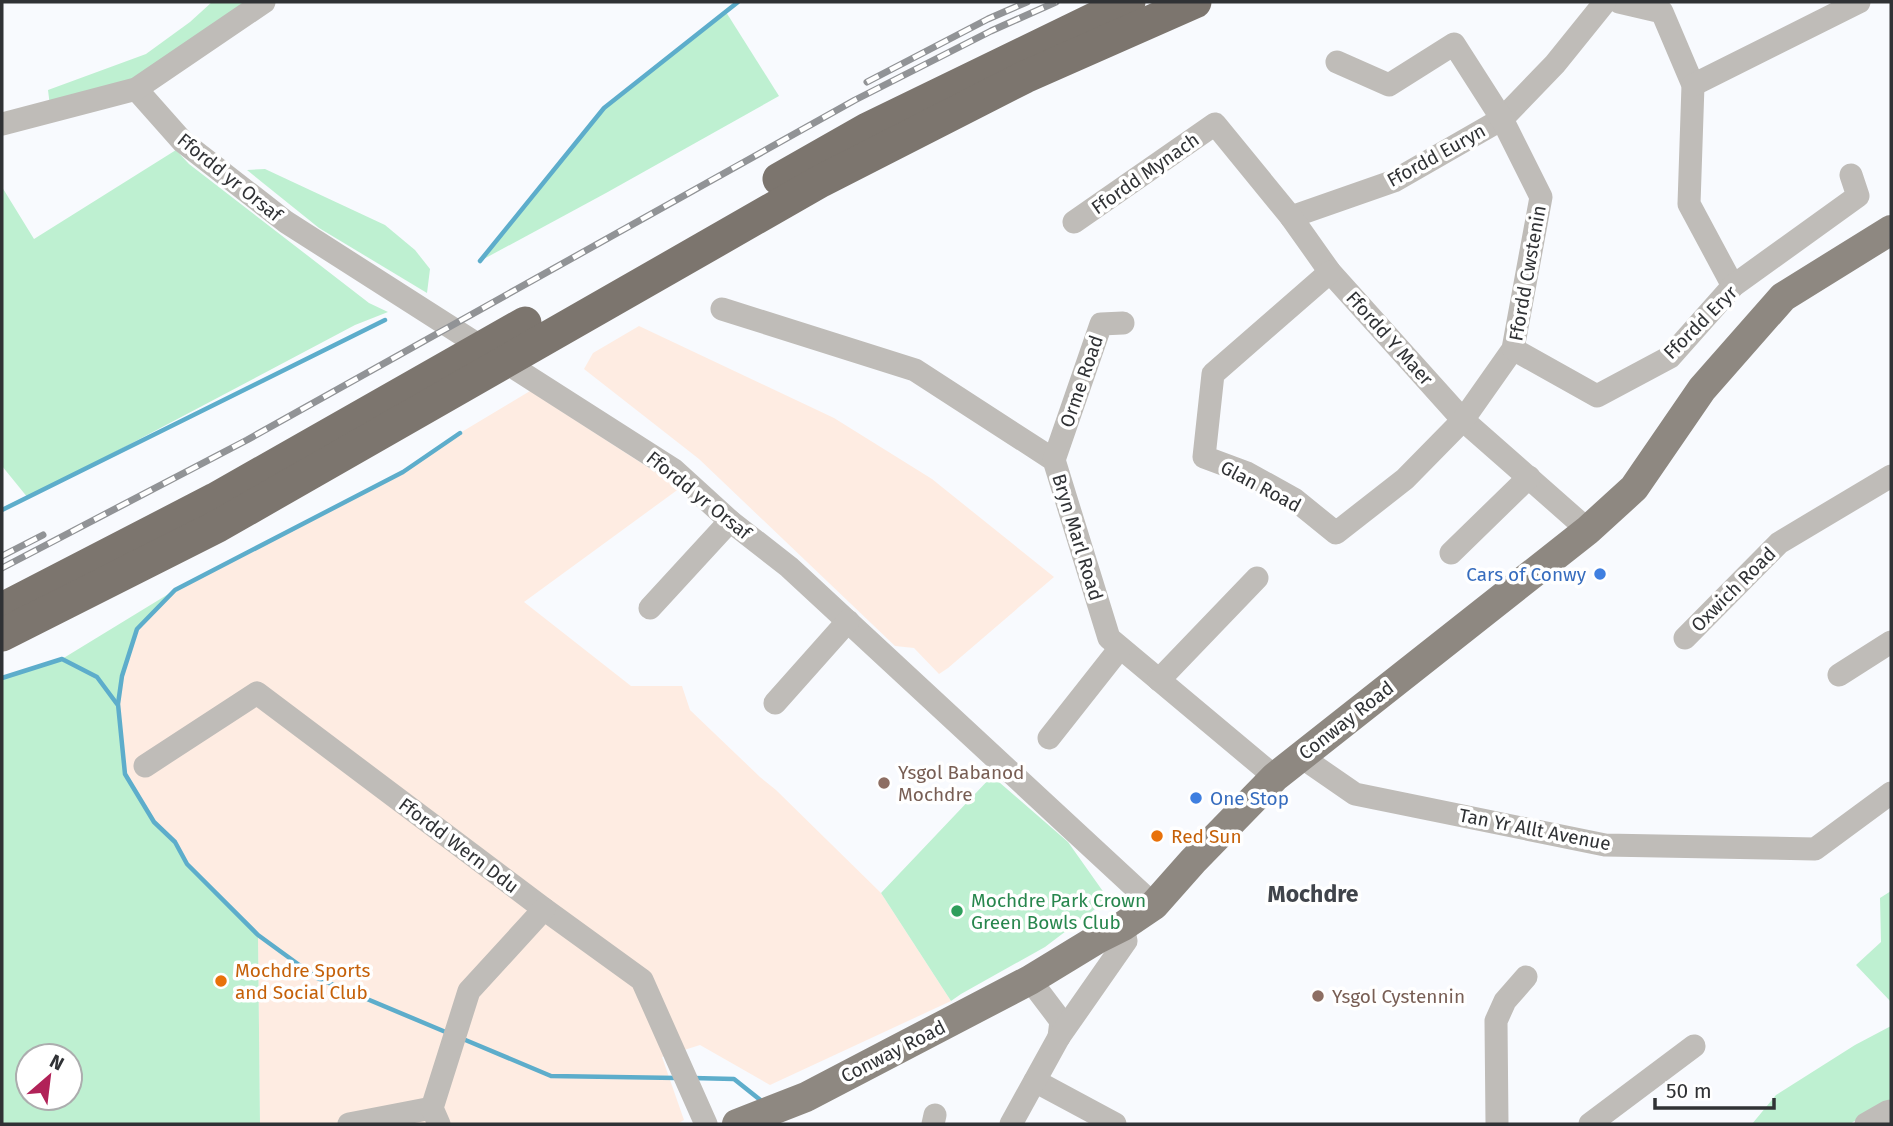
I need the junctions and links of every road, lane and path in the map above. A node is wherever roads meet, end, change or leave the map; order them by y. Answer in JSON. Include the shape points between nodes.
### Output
{"nodes":[{"id":1,"x":264,"y":2,"type":"edge"},
{"id":2,"x":1129,"y":2,"type":"edge"},
{"id":3,"x":1195,"y":2,"type":"edge"},
{"id":4,"x":1605,"y":2,"type":"edge"},
{"id":5,"x":1619,"y":2,"type":"edge"},
{"id":6,"x":1859,"y":2,"type":"edge"},
{"id":7,"x":1337,"y":62,"type":"dead end"},
{"id":8,"x":1693,"y":85,"type":"junction"},
{"id":9,"x":136,"y":89,"type":"junction"},
{"id":10,"x":1502,"y":119,"type":"junction"},
{"id":11,"x":2,"y":124,"type":"edge"},
{"id":12,"x":1215,"y":124,"type":"joint"},
{"id":13,"x":1851,"y":175,"type":"dead end"},
{"id":14,"x":1291,"y":217,"type":"junction"},
{"id":15,"x":1074,"y":222,"type":"dead end"},
{"id":16,"x":1891,"y":230,"type":"edge"},
{"id":17,"x":1330,"y":272,"type":"junction"},
{"id":18,"x":1733,"y":286,"type":"junction"},
{"id":19,"x":722,"y":309,"type":"dead end"},
{"id":20,"x":1123,"y":323,"type":"dead end"},
{"id":21,"x":1513,"y":349,"type":"junction"},
{"id":22,"x":1463,"y":420,"type":"junction"},
{"id":23,"x":1054,"y":460,"type":"junction"},
{"id":24,"x":1891,"y":476,"type":"edge"},
{"id":25,"x":1529,"y":477,"type":"junction"},
{"id":26,"x":730,"y":521,"type":"junction"},
{"id":27,"x":1588,"y":530,"type":"junction"},
{"id":28,"x":1451,"y":552,"type":"dead end"},
{"id":29,"x":1257,"y":578,"type":"dead end"},
{"id":30,"x":2,"y":608,"type":"edge"},
{"id":31,"x":650,"y":608,"type":"dead end"},
{"id":32,"x":848,"y":621,"type":"junction"},
{"id":33,"x":2,"y":635,"type":"edge"},
{"id":34,"x":1685,"y":638,"type":"dead end"},
{"id":35,"x":1891,"y":642,"type":"edge"},
{"id":36,"x":1121,"y":648,"type":"junction"},
{"id":37,"x":1839,"y":675,"type":"dead end"},
{"id":38,"x":1159,"y":680,"type":"junction"},
{"id":39,"x":775,"y":703,"type":"dead end"},
{"id":40,"x":1049,"y":738,"type":"dead end"},
{"id":41,"x":1300,"y":756,"type":"junction"},
{"id":42,"x":145,"y":766,"type":"dead end"},
{"id":43,"x":1275,"y":777,"type":"junction"},
{"id":44,"x":1891,"y":793,"type":"edge"},
{"id":45,"x":1154,"y":905,"type":"junction"},
{"id":46,"x":544,"y":909,"type":"junction"},
{"id":47,"x":1124,"y":926,"type":"junction"},
{"id":48,"x":1526,"y":977,"type":"dead end"},
{"id":49,"x":1030,"y":981,"type":"junction"},
{"id":50,"x":1059,"y":1037,"type":"junction"},
{"id":51,"x":1694,"y":1046,"type":"dead end"},
{"id":52,"x":1035,"y":1081,"type":"junction"},
{"id":53,"x":1891,"y":1111,"type":"edge"},
{"id":54,"x":436,"y":1116,"type":"edge"},
{"id":55,"x":349,"y":1124,"type":"edge"},
{"id":56,"x":706,"y":1124,"type":"edge"},
{"id":57,"x":737,"y":1124,"type":"edge"},
{"id":58,"x":1011,"y":1124,"type":"edge"},
{"id":59,"x":1115,"y":1124,"type":"edge"},
{"id":60,"x":1497,"y":1124,"type":"edge"},
{"id":61,"x":1590,"y":1124,"type":"edge"},
{"id":62,"x":1866,"y":1124,"type":"edge"}],
"edges":[{"from":1,"to":9,"type":"street"},
{"from":2,"to":30,"type":"highway","via":[[867,129],[215,499]]},
{"from":3,"to":33,"type":"highway","via":[[1025,77],[821,181],[218,526]]},
{"from":4,"to":10,"type":"street","name":"Ffordd Euryn"},
{"from":5,"to":8,"type":"street","via":[[1662,12]]},
{"from":6,"to":8,"type":"street"},
{"from":7,"to":10,"type":"street","name":"Ffordd Cwstenin","via":[[1389,85],[1454,44]]},
{"from":8,"to":18,"type":"street","via":[[1689,205]]},
{"from":9,"to":11,"type":"street"},
{"from":9,"to":26,"type":"street","name":"Ffordd yr Orsaf","via":[[183,142],[286,222],[674,470]]},
{"from":10,"to":14,"type":"street","name":"Ffordd Euryn","via":[[1394,181]]},
{"from":10,"to":21,"type":"street","name":"Ffordd Cwstenin","via":[[1541,197]]},
{"from":12,"to":14,"type":"street","name":"Ffordd Y Maer"},
{"from":12,"to":15,"type":"street","name":"Ffordd Mynach"},
{"from":13,"to":18,"type":"street","name":"Ffordd Eryr","via":[[1858,196]]},
{"from":14,"to":17,"type":"street","name":"Ffordd Y Maer"},
{"from":16,"to":27,"type":"main road","name":"Conway Road","via":[[1783,297],[1702,389],[1634,488]]},
{"from":17,"to":22,"type":"street","name":"Ffordd Y Maer"},
{"from":17,"to":22,"type":"street","name":"Glan Road","via":[[1213,374],[1204,457],[1247,473],[1294,499],[1336,533],[1405,479]]},
{"from":18,"to":21,"type":"street","name":"Ffordd Eryr","via":[[1670,357],[1597,397]]},
{"from":19,"to":23,"type":"street","name":"Bryn Marl Road","via":[[915,370]]},
{"from":20,"to":23,"type":"street","name":"Orme Road","via":[[1101,324]]},
{"from":21,"to":22,"type":"street","name":"Ffordd Cwstenin"},
{"from":22,"to":25,"type":"street","name":"Ffordd Y Maer"},
{"from":23,"to":36,"type":"street","name":"Bryn Marl Road","via":[[1109,638]]},
{"from":24,"to":34,"type":"street","name":"Oxwich Road","via":[[1779,542]]},
{"from":25,"to":27,"type":"street","name":"Ffordd Y Maer"},
{"from":25,"to":28,"type":"street"},
{"from":26,"to":31,"type":"street"},
{"from":26,"to":32,"type":"street","name":"Ffordd yr Orsaf"},
{"from":27,"to":41,"type":"main road","name":"Conway Road"},
{"from":29,"to":38,"type":"street"},
{"from":32,"to":39,"type":"street"},
{"from":32,"to":45,"type":"street","name":"Ffordd yr Orsaf"},
{"from":35,"to":37,"type":"street"},
{"from":36,"to":38,"type":"street","name":"Bryn Marl Road"},
{"from":36,"to":40,"type":"street"},
{"from":38,"to":43,"type":"street","name":"Bryn Marl Road"},
{"from":41,"to":43,"type":"main road","name":"Conway Road"},
{"from":41,"to":44,"type":"street","name":"Tan Yr Allt Avenue","via":[[1355,794],[1605,845],[1815,849]]},
{"from":42,"to":46,"type":"street","name":"Ffordd Wern Ddu","via":[[257,693]]},
{"from":43,"to":45,"type":"main road","name":"Conway Road"},
{"from":45,"to":47,"type":"main road","name":"Conway Road"},
{"from":46,"to":54,"type":"street","via":[[469,990]]},
{"from":46,"to":56,"type":"street","name":"Ffordd Wern Ddu","via":[[642,979]]},
{"from":47,"to":49,"type":"main road","name":"Conway Road"},
{"from":47,"to":50,"type":"street","via":[[1126,941]]},
{"from":48,"to":60,"type":"street","via":[[1496,1021]]},
{"from":49,"to":50,"type":"street","via":[[1061,1021]]},
{"from":49,"to":57,"type":"main road","name":"Conway Road","via":[[806,1097]]},
{"from":50,"to":52,"type":"street"},
{"from":51,"to":61,"type":"street"},
{"from":52,"to":58,"type":"street"},
{"from":52,"to":59,"type":"street"},
{"from":53,"to":62,"type":"street"},
{"from":54,"to":55,"type":"street"}]}
